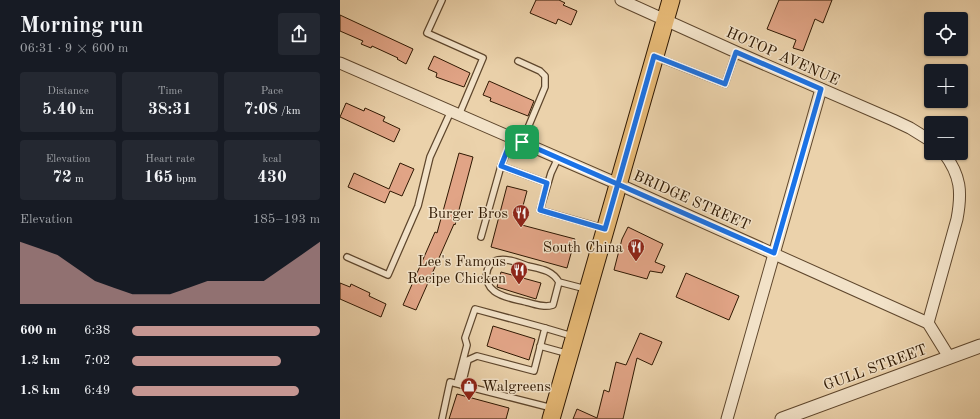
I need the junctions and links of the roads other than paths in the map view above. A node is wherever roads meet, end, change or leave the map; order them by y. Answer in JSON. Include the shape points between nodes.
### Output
{"nodes":[{"id":1,"x":442,"y":0,"type":"edge"},
{"id":2,"x":621,"y":0,"type":"edge"},
{"id":3,"x":671,"y":0,"type":"edge"},
{"id":4,"x":634,"y":3,"type":"edge"},
{"id":5,"x":664,"y":19,"type":"junction"},
{"id":6,"x":736,"y":52,"type":"junction"},
{"id":7,"x":654,"y":56,"type":"junction"},
{"id":8,"x":518,"y":61,"type":"dead end"},
{"id":9,"x":340,"y":63,"type":"edge"},
{"id":10,"x":821,"y":89,"type":"junction"},
{"id":11,"x":455,"y":113,"type":"junction"},
{"id":12,"x":924,"y":137,"type":"edge"},
{"id":13,"x":517,"y":140,"type":"junction"},
{"id":14,"x":558,"y":158,"type":"junction"},
{"id":15,"x":949,"y":160,"type":"edge"},
{"id":16,"x":501,"y":166,"type":"junction"},
{"id":17,"x":547,"y":183,"type":"junction"},
{"id":18,"x":618,"y":184,"type":"junction"},
{"id":19,"x":605,"y":229,"type":"junction"},
{"id":20,"x":481,"y":237,"type":"dead end"},
{"id":21,"x":774,"y":253,"type":"junction"},
{"id":22,"x":347,"y":257,"type":"dead end"},
{"id":23,"x":559,"y":282,"type":"junction"},
{"id":24,"x":588,"y":290,"type":"junction"},
{"id":25,"x":928,"y":323,"type":"junction"},
{"id":26,"x":545,"y":328,"type":"junction"},
{"id":27,"x":575,"y":337,"type":"junction"},
{"id":28,"x":540,"y":346,"type":"junction"},
{"id":29,"x":980,"y":346,"type":"edge"},
{"id":30,"x":570,"y":354,"type":"junction"},
{"id":31,"x":949,"y":357,"type":"junction"},
{"id":32,"x":460,"y":384,"type":"junction"},
{"id":33,"x":553,"y":414,"type":"edge"},
{"id":34,"x":442,"y":419,"type":"edge"},
{"id":35,"x":727,"y":419,"type":"edge"},
{"id":36,"x":782,"y":419,"type":"edge"}],
"edges":[{"from":1,"to":11,"type":"lane","via":[[427,33],[482,58]]},
{"from":2,"to":4,"type":"street","name":"HOTOP AVENUE"},
{"from":3,"to":5,"type":"main road"},
{"from":4,"to":5,"type":"street","name":"HOTOP AVENUE"},
{"from":5,"to":6,"type":"street","name":"HOTOP AVENUE"},
{"from":5,"to":7,"type":"main road"},
{"from":6,"to":7,"type":"lane","via":[[725,84]]},
{"from":6,"to":10,"type":"street","name":"HOTOP AVENUE"},
{"from":7,"to":18,"type":"main road"},
{"from":8,"to":13,"type":"lane","via":[[540,71],[545,76],[545,87]]},
{"from":9,"to":11,"type":"street","name":"BRIDGE STREET"},
{"from":10,"to":12,"type":"street","name":"HOTOP AVENUE"},
{"from":10,"to":21,"type":"street"},
{"from":11,"to":13,"type":"street","name":"BRIDGE STREET"},
{"from":11,"to":22,"type":"lane","via":[[430,157],[418,206],[388,275]]},
{"from":13,"to":14,"type":"street","name":"BRIDGE STREET"},
{"from":13,"to":16,"type":"lane"},
{"from":14,"to":17,"type":"lane"},
{"from":14,"to":18,"type":"street","name":"BRIDGE STREET"},
{"from":15,"to":25,"type":"street","via":[[958,178],[960,202]]},
{"from":16,"to":17,"type":"lane"},
{"from":16,"to":20,"type":"lane"},
{"from":17,"to":19,"type":"lane","via":[[540,210]]},
{"from":18,"to":19,"type":"main road"},
{"from":18,"to":21,"type":"street","name":"BRIDGE STREET"},
{"from":19,"to":24,"type":"main road"},
{"from":21,"to":25,"type":"street","name":"BRIDGE STREET"},
{"from":21,"to":35,"type":"street"},
{"from":23,"to":23,"type":"lane","via":[[552,305],[545,307],[500,295],[492,290],[487,282],[486,273],[490,265],[497,260],[506,259],[549,272],[555,275]]},
{"from":23,"to":24,"type":"lane"},
{"from":24,"to":27,"type":"main road"},
{"from":25,"to":31,"type":"street"},
{"from":26,"to":27,"type":"lane"},
{"from":26,"to":28,"type":"lane"},
{"from":26,"to":32,"type":"lane","via":[[475,309],[465,338],[467,345]]},
{"from":27,"to":30,"type":"main road"},
{"from":28,"to":30,"type":"lane"},
{"from":28,"to":32,"type":"lane","via":[[534,372],[477,356],[468,360]]},
{"from":29,"to":31,"type":"street","name":"GULL STREET"},
{"from":30,"to":33,"type":"main road"},
{"from":31,"to":36,"type":"street","name":"GULL STREET"},
{"from":32,"to":33,"type":"lane"},
{"from":32,"to":34,"type":"lane","via":[[450,382]]}]}
